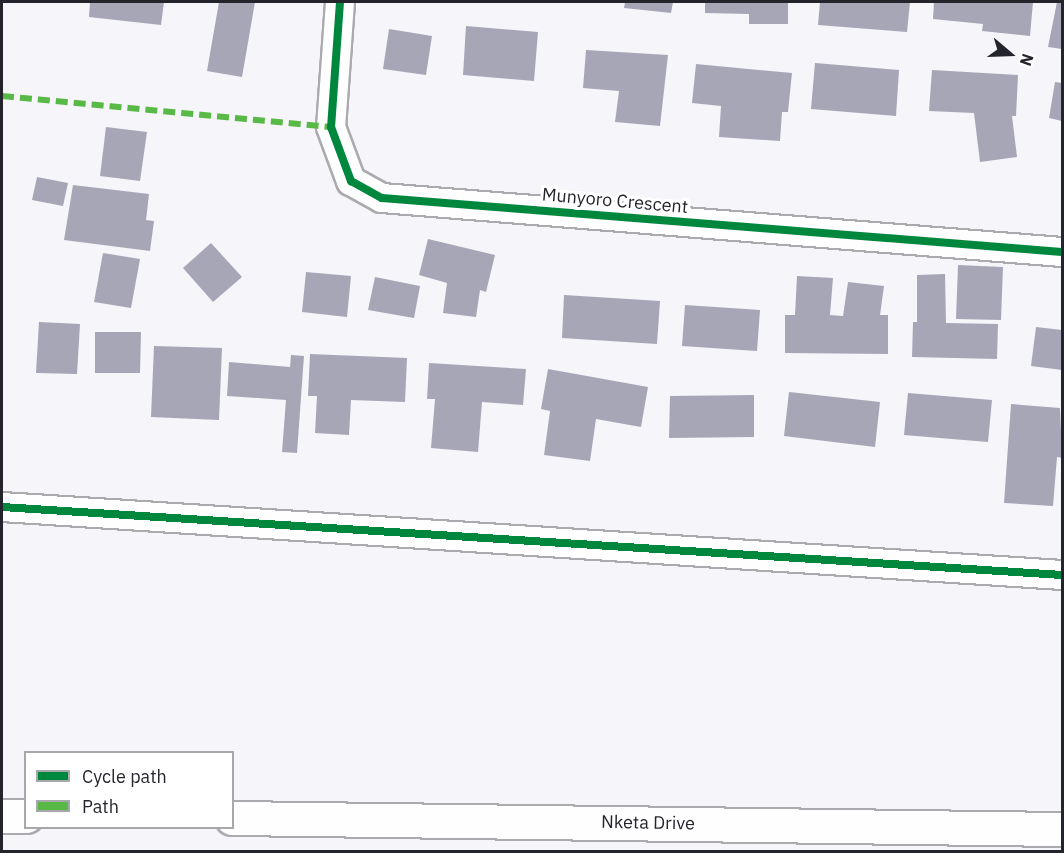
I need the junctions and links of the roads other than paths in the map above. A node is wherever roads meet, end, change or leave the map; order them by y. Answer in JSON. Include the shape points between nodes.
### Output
{"nodes":[{"id":1,"x":340,"y":2,"type":"edge"},
{"id":2,"x":1062,"y":252,"type":"edge"},
{"id":3,"x":2,"y":507,"type":"edge"},
{"id":4,"x":1062,"y":575,"type":"edge"},
{"id":5,"x":234,"y":818,"type":"edge"},
{"id":6,"x":1062,"y":829,"type":"edge"}],
"edges":[{"from":1,"to":2,"type":"street","name":"Munyoro Crescent","via":[[331,127],[351,181],[382,198]]},
{"from":3,"to":4,"type":"street"},
{"from":5,"to":6,"type":"street","name":"Nketa Drive"}]}
